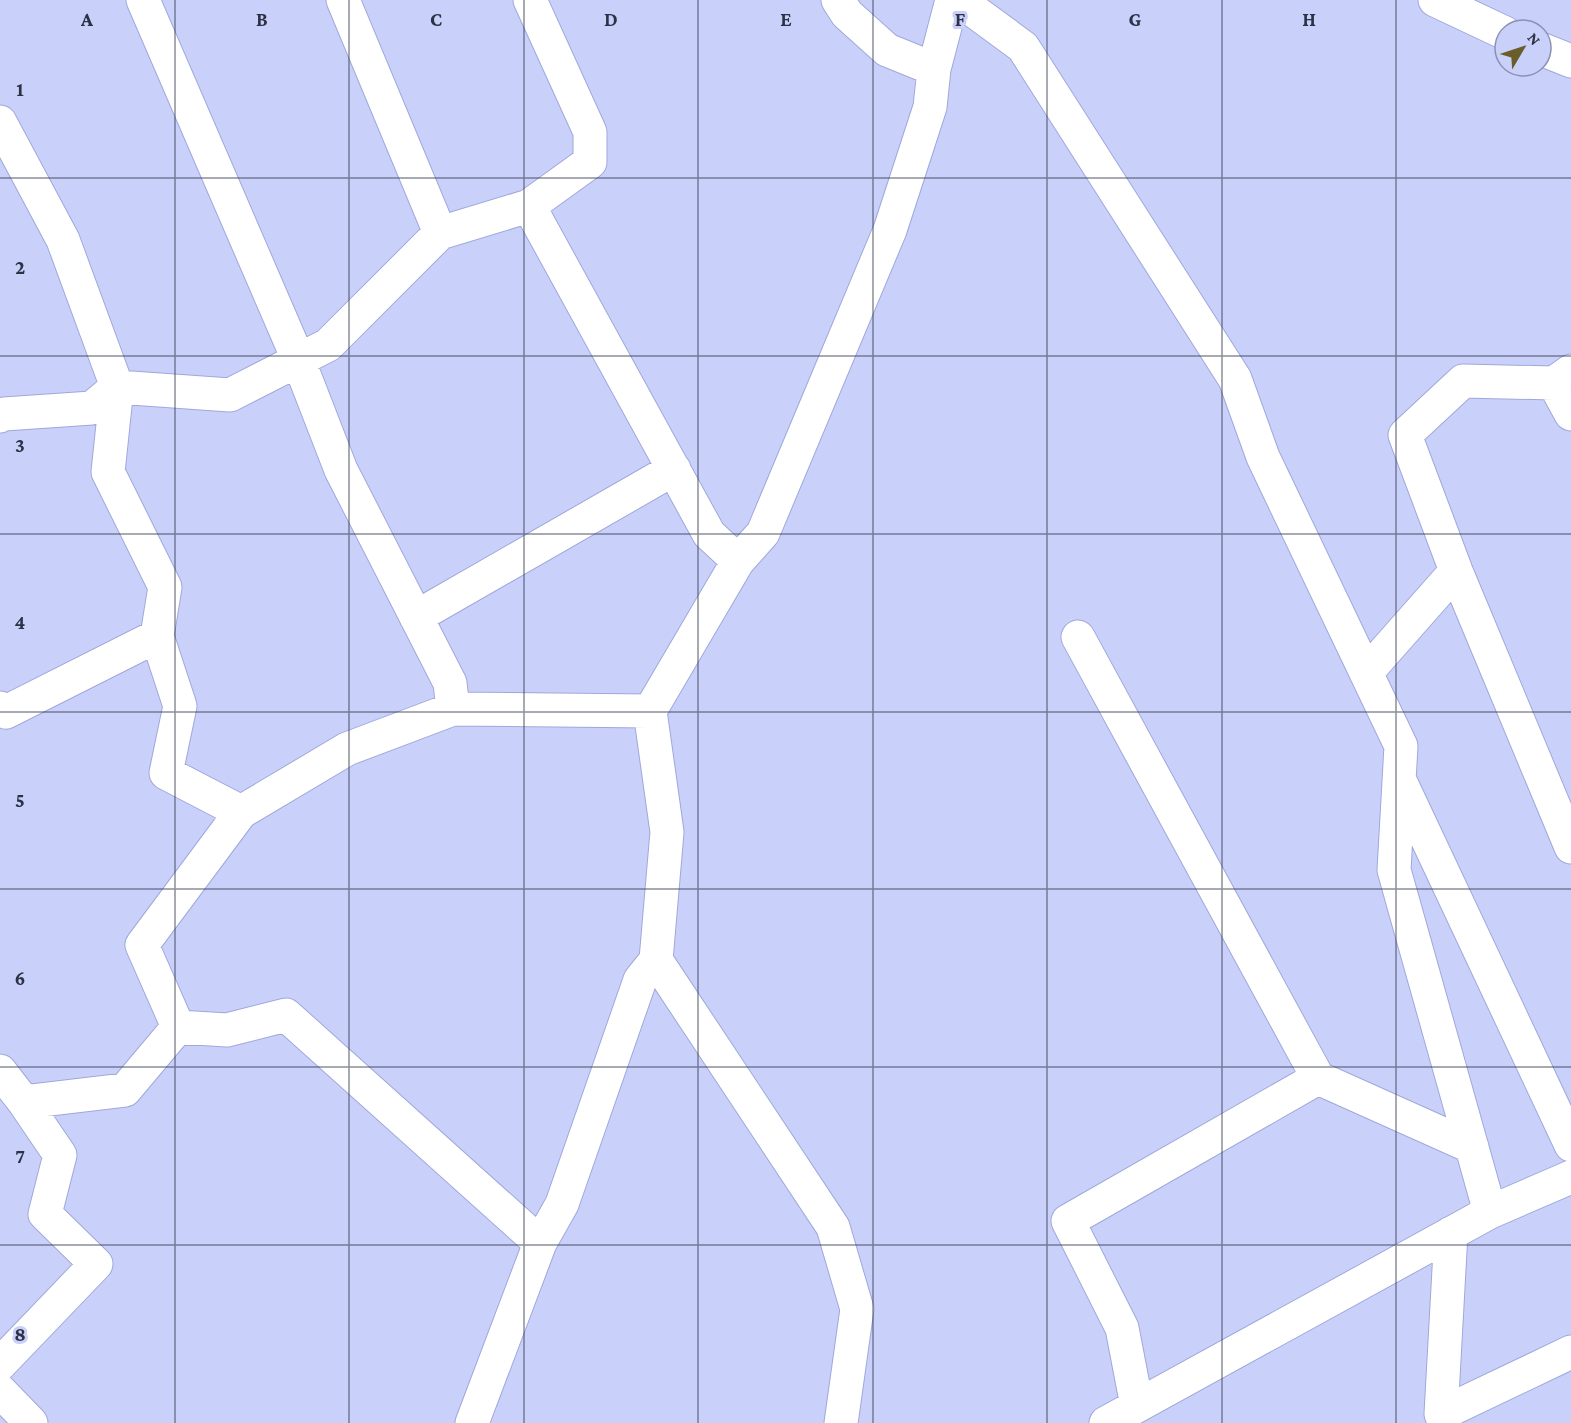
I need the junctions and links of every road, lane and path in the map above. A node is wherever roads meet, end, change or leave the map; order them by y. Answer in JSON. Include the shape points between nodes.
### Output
{"nodes":[{"id":1,"x":142,"y":0,"type":"edge"},
{"id":2,"x":343,"y":0,"type":"edge"},
{"id":3,"x":530,"y":0,"type":"edge"},
{"id":4,"x":838,"y":0,"type":"edge"},
{"id":5,"x":952,"y":0,"type":"edge"},
{"id":6,"x":959,"y":0,"type":"edge"},
{"id":7,"x":1434,"y":0,"type":"edge"},
{"id":8,"x":1493,"y":27,"type":"edge"},
{"id":9,"x":1553,"y":54,"type":"edge"},
{"id":10,"x":1571,"y":61,"type":"edge"},
{"id":11,"x":934,"y":69,"type":"junction"},
{"id":12,"x":0,"y":122,"type":"edge"},
{"id":13,"x":8,"y":156,"type":"edge"},
{"id":14,"x":529,"y":206,"type":"junction"},
{"id":15,"x":440,"y":232,"type":"junction"},
{"id":16,"x":298,"y":359,"type":"junction"},
{"id":17,"x":1563,"y":377,"type":"edge"},
{"id":18,"x":117,"y":387,"type":"junction"},
{"id":19,"x":1571,"y":414,"type":"edge"},
{"id":20,"x":0,"y":416,"type":"edge"},
{"id":21,"x":674,"y":469,"type":"junction"},
{"id":22,"x":738,"y":561,"type":"junction"},
{"id":23,"x":1456,"y":571,"type":"junction"},
{"id":24,"x":416,"y":616,"type":"junction"},
{"id":25,"x":157,"y":636,"type":"junction"},
{"id":26,"x":1078,"y":637,"type":"dead end"},
{"id":27,"x":1366,"y":673,"type":"junction"},
{"id":28,"x":0,"y":708,"type":"edge"},
{"id":29,"x":453,"y":709,"type":"junction"},
{"id":30,"x":650,"y":711,"type":"junction"},
{"id":31,"x":1399,"y":779,"type":"junction"},
{"id":32,"x":241,"y":812,"type":"junction"},
{"id":33,"x":1571,"y":847,"type":"edge"},
{"id":34,"x":656,"y":960,"type":"junction"},
{"id":35,"x":178,"y":1027,"type":"junction"},
{"id":36,"x":0,"y":1071,"type":"edge"},
{"id":37,"x":1318,"y":1078,"type":"junction"},
{"id":38,"x":24,"y":1102,"type":"junction"},
{"id":39,"x":1571,"y":1144,"type":"edge"},
{"id":40,"x":1472,"y":1147,"type":"junction"},
{"id":41,"x":1571,"y":1177,"type":"edge"},
{"id":42,"x":1490,"y":1212,"type":"junction"},
{"id":43,"x":1450,"y":1233,"type":"junction"},
{"id":44,"x":540,"y":1243,"type":"junction"},
{"id":45,"x":1571,"y":1352,"type":"edge"},
{"id":46,"x":0,"y":1364,"type":"edge"},
{"id":47,"x":0,"y":1391,"type":"edge"},
{"id":48,"x":1137,"y":1406,"type":"junction"},
{"id":49,"x":1443,"y":1419,"type":"edge"},
{"id":50,"x":31,"y":1423,"type":"edge"},
{"id":51,"x":472,"y":1423,"type":"edge"},
{"id":52,"x":841,"y":1423,"type":"edge"},
{"id":53,"x":1106,"y":1423,"type":"edge"}],
"edges":[{"from":1,"to":16,"type":"street"},
{"from":2,"to":15,"type":"street"},
{"from":3,"to":14,"type":"street","via":[[590,132],[590,162]]},
{"from":4,"to":11,"type":"street","via":[[847,14],[887,50]]},
{"from":5,"to":11,"type":"street"},
{"from":6,"to":27,"type":"street","via":[[1023,47],[1235,379],[1263,457]]},
{"from":7,"to":8,"type":"street"},
{"from":9,"to":10,"type":"street"},
{"from":11,"to":22,"type":"street","via":[[930,107],[890,230],[763,533]]},
{"from":12,"to":13,"type":"street"},
{"from":13,"to":18,"type":"street","via":[[63,240]]},
{"from":14,"to":15,"type":"street"},
{"from":14,"to":21,"type":"street"},
{"from":15,"to":16,"type":"street","via":[[328,345]]},
{"from":16,"to":18,"type":"street","via":[[230,395]]},
{"from":16,"to":24,"type":"street","via":[[341,470]]},
{"from":17,"to":19,"type":"street"},
{"from":17,"to":23,"type":"street","via":[[1463,381],[1405,435]]},
{"from":18,"to":20,"type":"street","via":[[92,408]]},
{"from":18,"to":25,"type":"street","via":[[108,472],[165,587]]},
{"from":21,"to":22,"type":"street","via":[[709,534]]},
{"from":21,"to":24,"type":"street"},
{"from":22,"to":30,"type":"street"},
{"from":23,"to":27,"type":"street"},
{"from":23,"to":33,"type":"street"},
{"from":24,"to":29,"type":"street","via":[[450,683]]},
{"from":25,"to":28,"type":"street","via":[[6,712]]},
{"from":25,"to":32,"type":"street","via":[[180,706],[166,773]]},
{"from":26,"to":37,"type":"street"},
{"from":27,"to":31,"type":"street","via":[[1401,746]]},
{"from":29,"to":30,"type":"street"},
{"from":29,"to":32,"type":"street","via":[[347,749]]},
{"from":30,"to":34,"type":"street","via":[[667,832]]},
{"from":31,"to":39,"type":"street"},
{"from":31,"to":40,"type":"street","via":[[1394,870]]},
{"from":32,"to":35,"type":"street","via":[[142,945]]},
{"from":34,"to":44,"type":"street","via":[[640,980],[562,1204]]},
{"from":34,"to":52,"type":"street","via":[[833,1227],[857,1309]]},
{"from":35,"to":38,"type":"street","via":[[125,1090]]},
{"from":35,"to":44,"type":"street","via":[[227,1030],[286,1015]]},
{"from":36,"to":38,"type":"street"},
{"from":37,"to":40,"type":"street"},
{"from":37,"to":48,"type":"street","via":[[1068,1221],[1122,1328]]},
{"from":38,"to":46,"type":"street","via":[[60,1155],[45,1214],[96,1264]]},
{"from":40,"to":42,"type":"street"},
{"from":41,"to":42,"type":"street"},
{"from":42,"to":43,"type":"street"},
{"from":43,"to":48,"type":"street"},
{"from":43,"to":49,"type":"street"},
{"from":44,"to":51,"type":"street"},
{"from":45,"to":49,"type":"street"},
{"from":47,"to":50,"type":"street"},
{"from":48,"to":53,"type":"street"}]}
